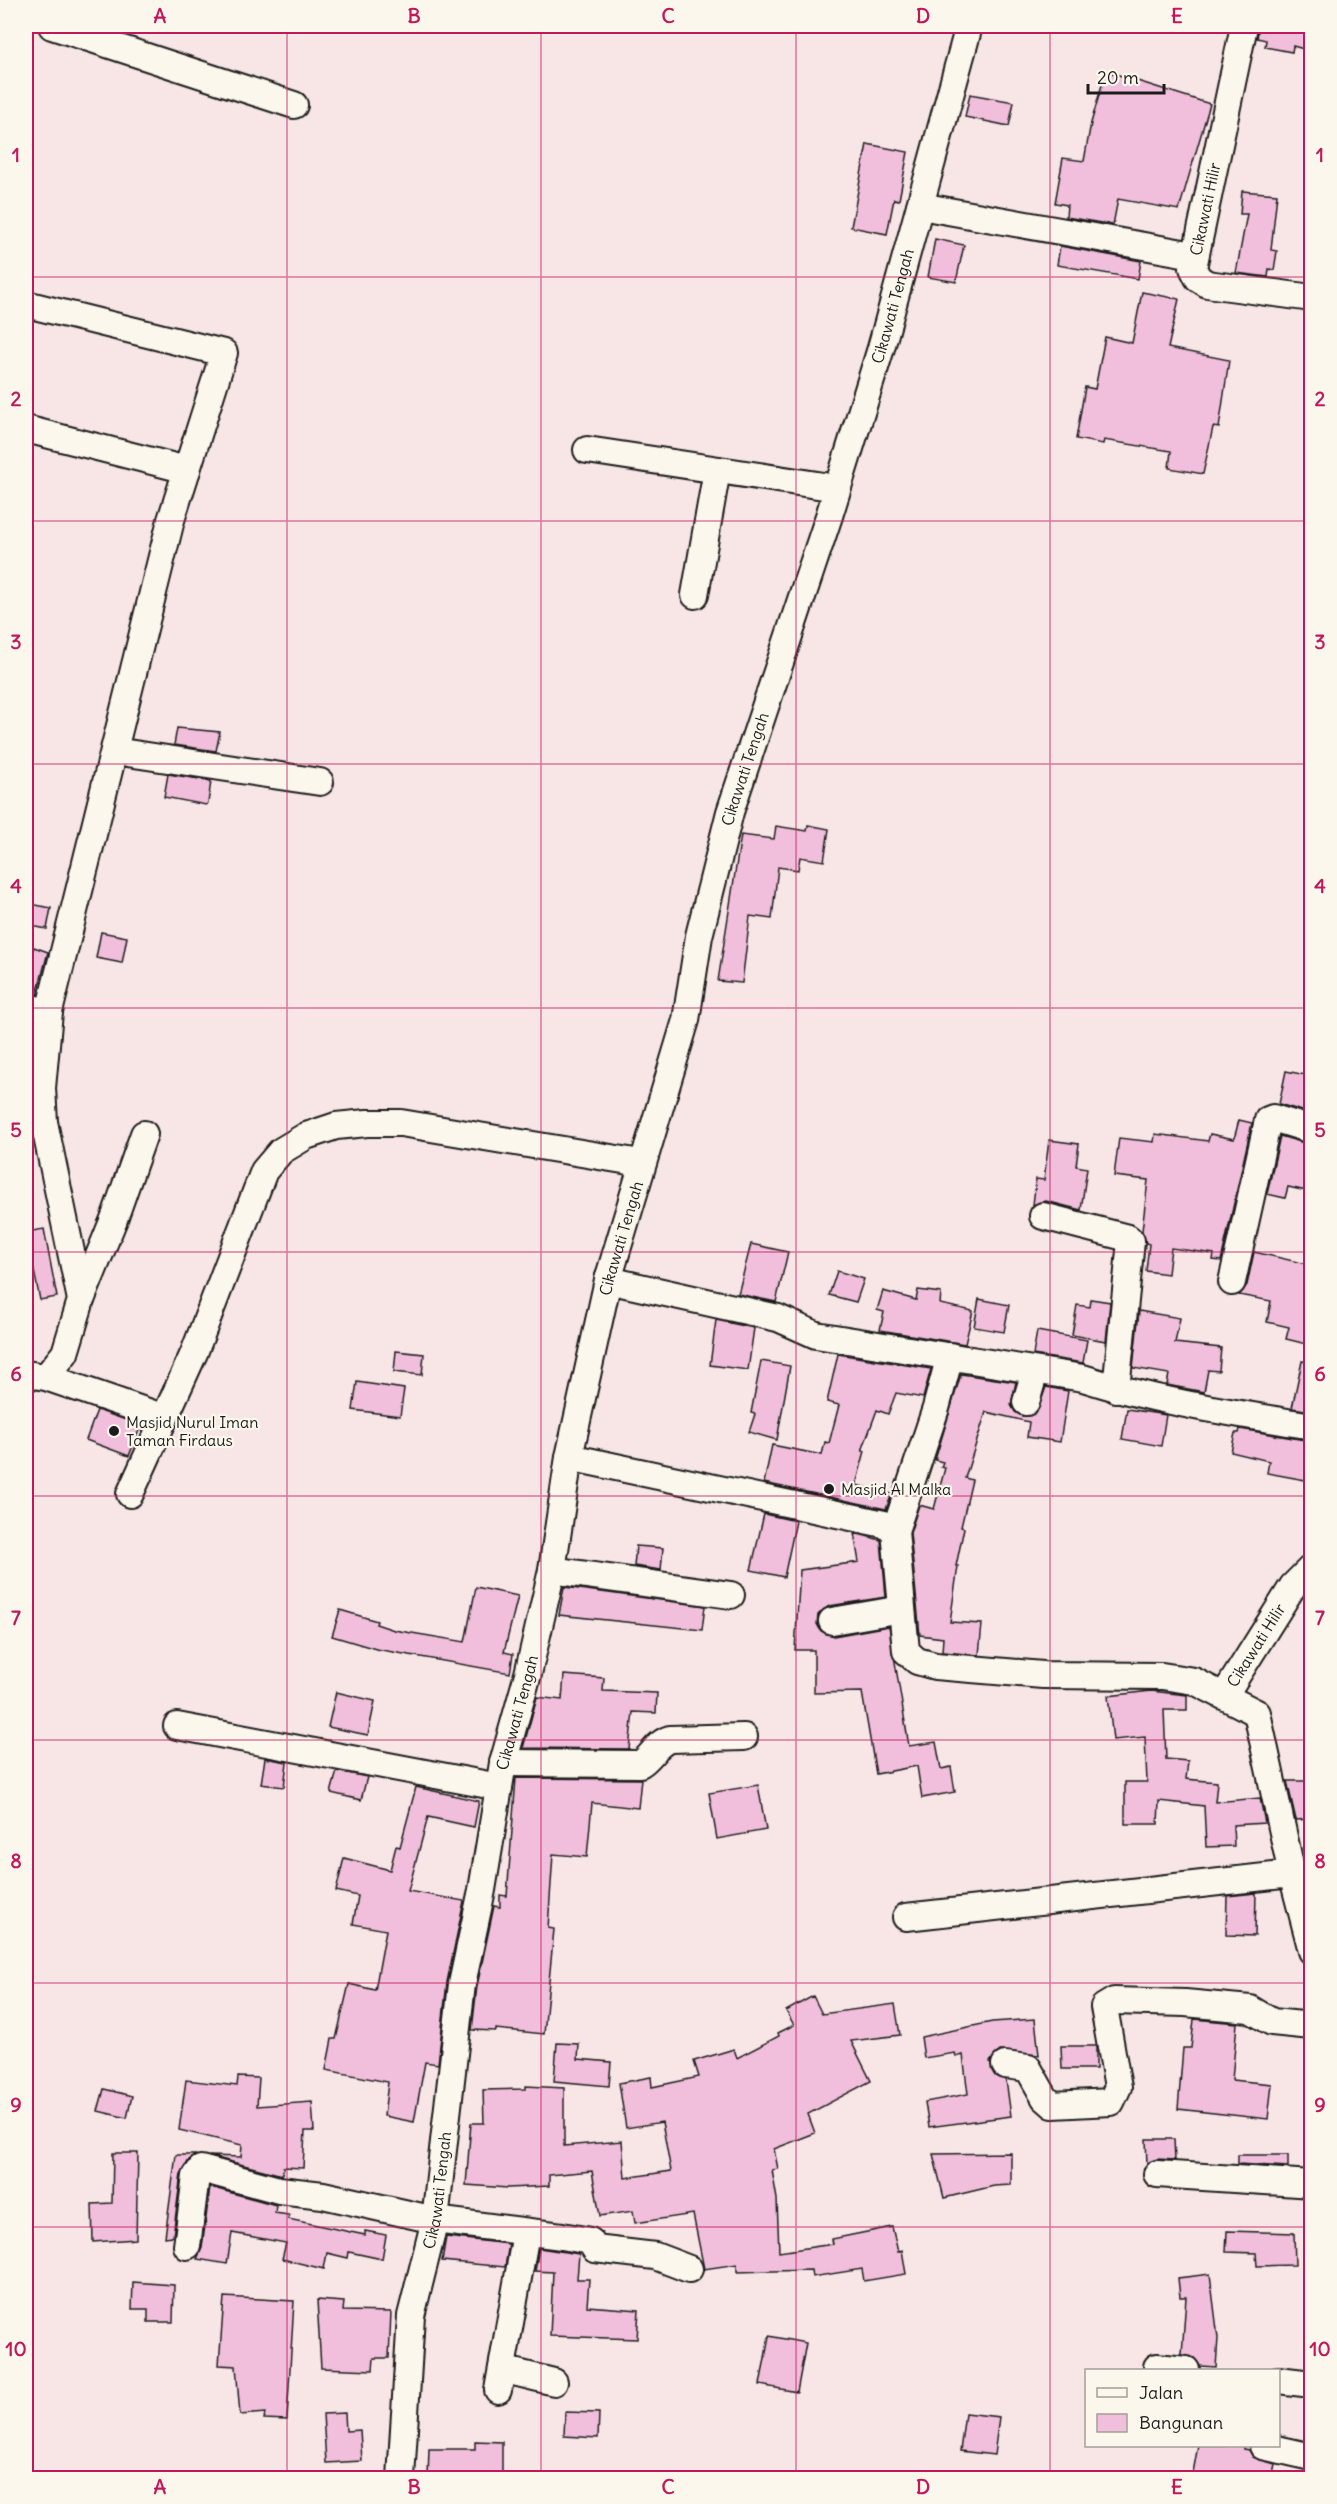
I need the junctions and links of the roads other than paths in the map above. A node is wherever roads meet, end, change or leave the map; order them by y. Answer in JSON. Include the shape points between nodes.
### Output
{"nodes":[{"id":1,"x":52,"y":26,"type":"edge"},
{"id":2,"x":969,"y":26,"type":"edge"},
{"id":3,"x":1244,"y":26,"type":"edge"},
{"id":4,"x":294,"y":105,"type":"dead end"},
{"id":5,"x":920,"y":206,"type":"junction"},
{"id":6,"x":1194,"y":255,"type":"junction"},
{"id":7,"x":1311,"y":298,"type":"edge"},
{"id":8,"x":26,"y":304,"type":"edge"},
{"id":9,"x":26,"y":429,"type":"edge"},
{"id":10,"x":587,"y":450,"type":"dead end"},
{"id":11,"x":187,"y":470,"type":"junction"},
{"id":12,"x":717,"y":470,"type":"junction"},
{"id":13,"x":837,"y":488,"type":"junction"},
{"id":14,"x":695,"y":595,"type":"dead end"},
{"id":15,"x":114,"y":751,"type":"junction"},
{"id":16,"x":320,"y":782,"type":"dead end"},
{"id":17,"x":37,"y":1010,"type":"edge"},
{"id":18,"x":1311,"y":1130,"type":"edge"},
{"id":19,"x":144,"y":1134,"type":"dead end"},
{"id":20,"x":640,"y":1163,"type":"junction"},
{"id":21,"x":1043,"y":1216,"type":"dead end"},
{"id":22,"x":608,"y":1280,"type":"junction"},
{"id":23,"x":1232,"y":1282,"type":"dead end"},
{"id":24,"x":81,"y":1300,"type":"junction"},
{"id":25,"x":950,"y":1356,"type":"junction"},
{"id":26,"x":1035,"y":1371,"type":"junction"},
{"id":27,"x":36,"y":1375,"type":"edge"},
{"id":28,"x":1116,"y":1389,"type":"junction"},
{"id":29,"x":1026,"y":1402,"type":"dead end"},
{"id":30,"x":165,"y":1418,"type":"junction"},
{"id":31,"x":1311,"y":1426,"type":"edge"},
{"id":32,"x":569,"y":1457,"type":"junction"},
{"id":33,"x":130,"y":1494,"type":"dead end"},
{"id":34,"x":895,"y":1531,"type":"junction"},
{"id":35,"x":1311,"y":1567,"type":"edge"},
{"id":36,"x":552,"y":1570,"type":"junction"},
{"id":37,"x":731,"y":1594,"type":"dead end"},
{"id":38,"x":903,"y":1610,"type":"junction"},
{"id":39,"x":832,"y":1621,"type":"dead end"},
{"id":40,"x":1224,"y":1696,"type":"junction"},
{"id":41,"x":177,"y":1726,"type":"dead end"},
{"id":42,"x":744,"y":1737,"type":"dead end"},
{"id":43,"x":501,"y":1775,"type":"junction"},
{"id":44,"x":1292,"y":1874,"type":"junction"},
{"id":45,"x":906,"y":1917,"type":"dead end"},
{"id":46,"x":1311,"y":1951,"type":"edge"},
{"id":47,"x":1311,"y":2026,"type":"edge"},
{"id":48,"x":1005,"y":2065,"type":"dead end"},
{"id":49,"x":1157,"y":2175,"type":"dead end"},
{"id":50,"x":1311,"y":2184,"type":"edge"},
{"id":51,"x":435,"y":2220,"type":"junction"},
{"id":52,"x":525,"y":2233,"type":"junction"},
{"id":53,"x":187,"y":2246,"type":"dead end"},
{"id":54,"x":689,"y":2269,"type":"dead end"},
{"id":55,"x":1157,"y":2367,"type":"dead end"},
{"id":56,"x":1176,"y":2369,"type":"edge"},
{"id":57,"x":1280,"y":2380,"type":"edge"},
{"id":58,"x":554,"y":2382,"type":"dead end"},
{"id":59,"x":1311,"y":2384,"type":"edge"},
{"id":60,"x":1271,"y":2447,"type":"edge"},
{"id":61,"x":1311,"y":2457,"type":"edge"},
{"id":62,"x":401,"y":2478,"type":"edge"}],
"edges":[{"from":1,"to":4,"type":"street"},
{"from":2,"to":5,"type":"street","name":"Cikawati Tengah"},
{"from":3,"to":6,"type":"street","name":"Cikawati Hilir"},
{"from":5,"to":6,"type":"street"},
{"from":5,"to":13,"type":"street","name":"Cikawati Tengah"},
{"from":6,"to":7,"type":"street","name":"Cikawati Hilir","via":[[1193,268],[1207,284]]},
{"from":8,"to":11,"type":"street","via":[[224,353]]},
{"from":9,"to":11,"type":"street"},
{"from":10,"to":12,"type":"street"},
{"from":11,"to":15,"type":"street"},
{"from":12,"to":13,"type":"street"},
{"from":12,"to":14,"type":"street"},
{"from":13,"to":20,"type":"street","name":"Cikawati Tengah","via":[[730,812],[699,936],[686,1020]]},
{"from":15,"to":16,"type":"street"},
{"from":15,"to":17,"type":"street"},
{"from":17,"to":24,"type":"street","via":[[44,1122]]},
{"from":18,"to":23,"type":"street","via":[[1273,1118],[1268,1120]]},
{"from":19,"to":24,"type":"street"},
{"from":20,"to":22,"type":"street","name":"Cikawati Tengah"},
{"from":20,"to":30,"type":"street","via":[[401,1123],[336,1126],[306,1136],[281,1151],[264,1171]]},
{"from":21,"to":28,"type":"street","via":[[1131,1241]]},
{"from":22,"to":25,"type":"street","via":[[778,1318],[816,1335]]},
{"from":22,"to":32,"type":"street","name":"Cikawati Tengah"},
{"from":24,"to":27,"type":"street","via":[[65,1353]]},
{"from":25,"to":26,"type":"street"},
{"from":25,"to":34,"type":"street"},
{"from":26,"to":28,"type":"street","via":[[1083,1378]]},
{"from":26,"to":29,"type":"street"},
{"from":27,"to":30,"type":"street"},
{"from":28,"to":31,"type":"street"},
{"from":30,"to":33,"type":"street"},
{"from":32,"to":34,"type":"street","via":[[884,1524]]},
{"from":32,"to":36,"type":"street","name":"Cikawati Tengah"},
{"from":34,"to":38,"type":"street"},
{"from":35,"to":40,"type":"street","name":"Cikawati Hilir","via":[[1293,1586]]},
{"from":36,"to":37,"type":"street"},
{"from":36,"to":43,"type":"street","name":"Cikawati Tengah"},
{"from":38,"to":39,"type":"street"},
{"from":38,"to":40,"type":"street","via":[[906,1651],[917,1661],[935,1666],[1042,1675],[1162,1676],[1194,1681]]},
{"from":40,"to":44,"type":"street","via":[[1257,1713]]},
{"from":41,"to":43,"type":"street"},
{"from":42,"to":43,"type":"street","via":[[670,1739],[659,1744],[651,1757],[639,1764]]},
{"from":43,"to":51,"type":"street","name":"Cikawati Tengah","via":[[462,1984]]},
{"from":44,"to":45,"type":"street"},
{"from":44,"to":46,"type":"street"},
{"from":47,"to":48,"type":"street","via":[[1272,2022],[1250,2009],[1114,2001],[1104,2007],[1118,2087],[1111,2102],[1053,2105],[1028,2068]]},
{"from":49,"to":50,"type":"street"},
{"from":51,"to":52,"type":"street"},
{"from":51,"to":53,"type":"street","via":[[323,2195],[279,2190],[201,2169],[196,2176]]},
{"from":51,"to":62,"type":"street","name":"Cikawati Tengah","via":[[411,2316]]},
{"from":52,"to":54,"type":"street","via":[[590,2241],[596,2249],[655,2256]]},
{"from":52,"to":58,"type":"street","via":[[500,2379]]},
{"from":55,"to":56,"type":"street"},
{"from":57,"to":59,"type":"street"},
{"from":60,"to":61,"type":"street"}]}
